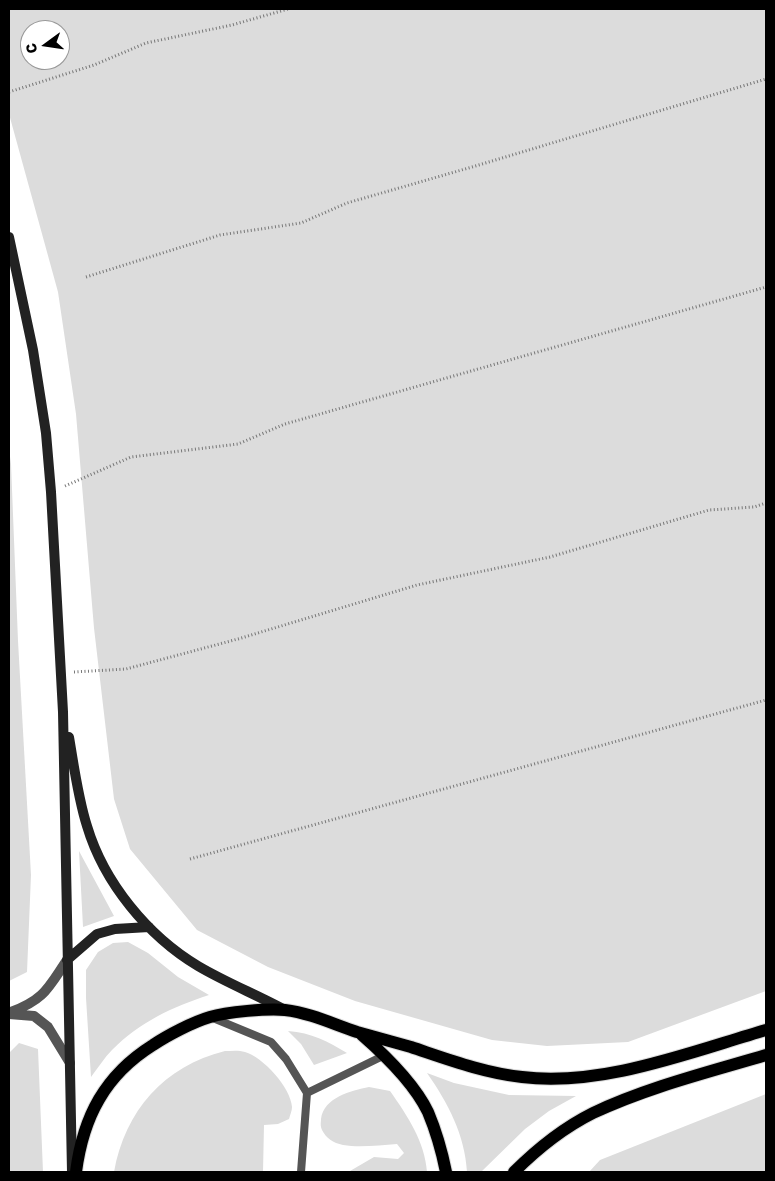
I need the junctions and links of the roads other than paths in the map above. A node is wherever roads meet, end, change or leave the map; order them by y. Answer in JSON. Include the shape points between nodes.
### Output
{"nodes":[{"id":1,"x":9,"y":237,"type":"edge"},
{"id":2,"x":64,"y":712,"type":"junction"},
{"id":3,"x":150,"y":927,"type":"junction"},
{"id":4,"x":67,"y":960,"type":"junction"},
{"id":5,"x":284,"y":1010,"type":"junction"},
{"id":6,"x":9,"y":1013,"type":"edge"},
{"id":7,"x":210,"y":1017,"type":"junction"},
{"id":8,"x":766,"y":1030,"type":"edge"},
{"id":9,"x":358,"y":1032,"type":"junction"},
{"id":10,"x":386,"y":1055,"type":"junction"},
{"id":11,"x":766,"y":1055,"type":"edge"},
{"id":12,"x":70,"y":1063,"type":"junction"},
{"id":13,"x":307,"y":1093,"type":"junction"},
{"id":14,"x":72,"y":1172,"type":"edge"},
{"id":15,"x":76,"y":1172,"type":"edge"},
{"id":16,"x":301,"y":1172,"type":"edge"},
{"id":17,"x":446,"y":1172,"type":"edge"},
{"id":18,"x":514,"y":1172,"type":"edge"}],
"edges":[{"from":1,"to":2,"type":"main road","via":[[33,350],[46,433]]},
{"from":2,"to":3,"type":"main road","via":[[87,826],[98,854],[113,882]]},
{"from":2,"to":4,"type":"main road"},
{"from":3,"to":4,"type":"main road","via":[[115,929],[96,934]]},
{"from":3,"to":5,"type":"main road","via":[[198,966]]},
{"from":4,"to":6,"type":"street","via":[[44,995]]},
{"from":4,"to":12,"type":"main road"},
{"from":5,"to":7,"type":"main road"},
{"from":5,"to":9,"type":"main road","via":[[310,1015]]},
{"from":6,"to":12,"type":"street","via":[[34,1016],[48,1027]]},
{"from":7,"to":13,"type":"lane","via":[[271,1042]]},
{"from":7,"to":15,"type":"main road","via":[[144,1050],[108,1084],[86,1125]]},
{"from":8,"to":9,"type":"main road","via":[[633,1070],[549,1079],[486,1070]]},
{"from":9,"to":10,"type":"main road"},
{"from":10,"to":13,"type":"lane"},
{"from":10,"to":17,"type":"main road","via":[[427,1111]]},
{"from":11,"to":18,"type":"main road","via":[[632,1096],[592,1114],[530,1156]]},
{"from":12,"to":14,"type":"main road"},
{"from":13,"to":16,"type":"lane"}]}
